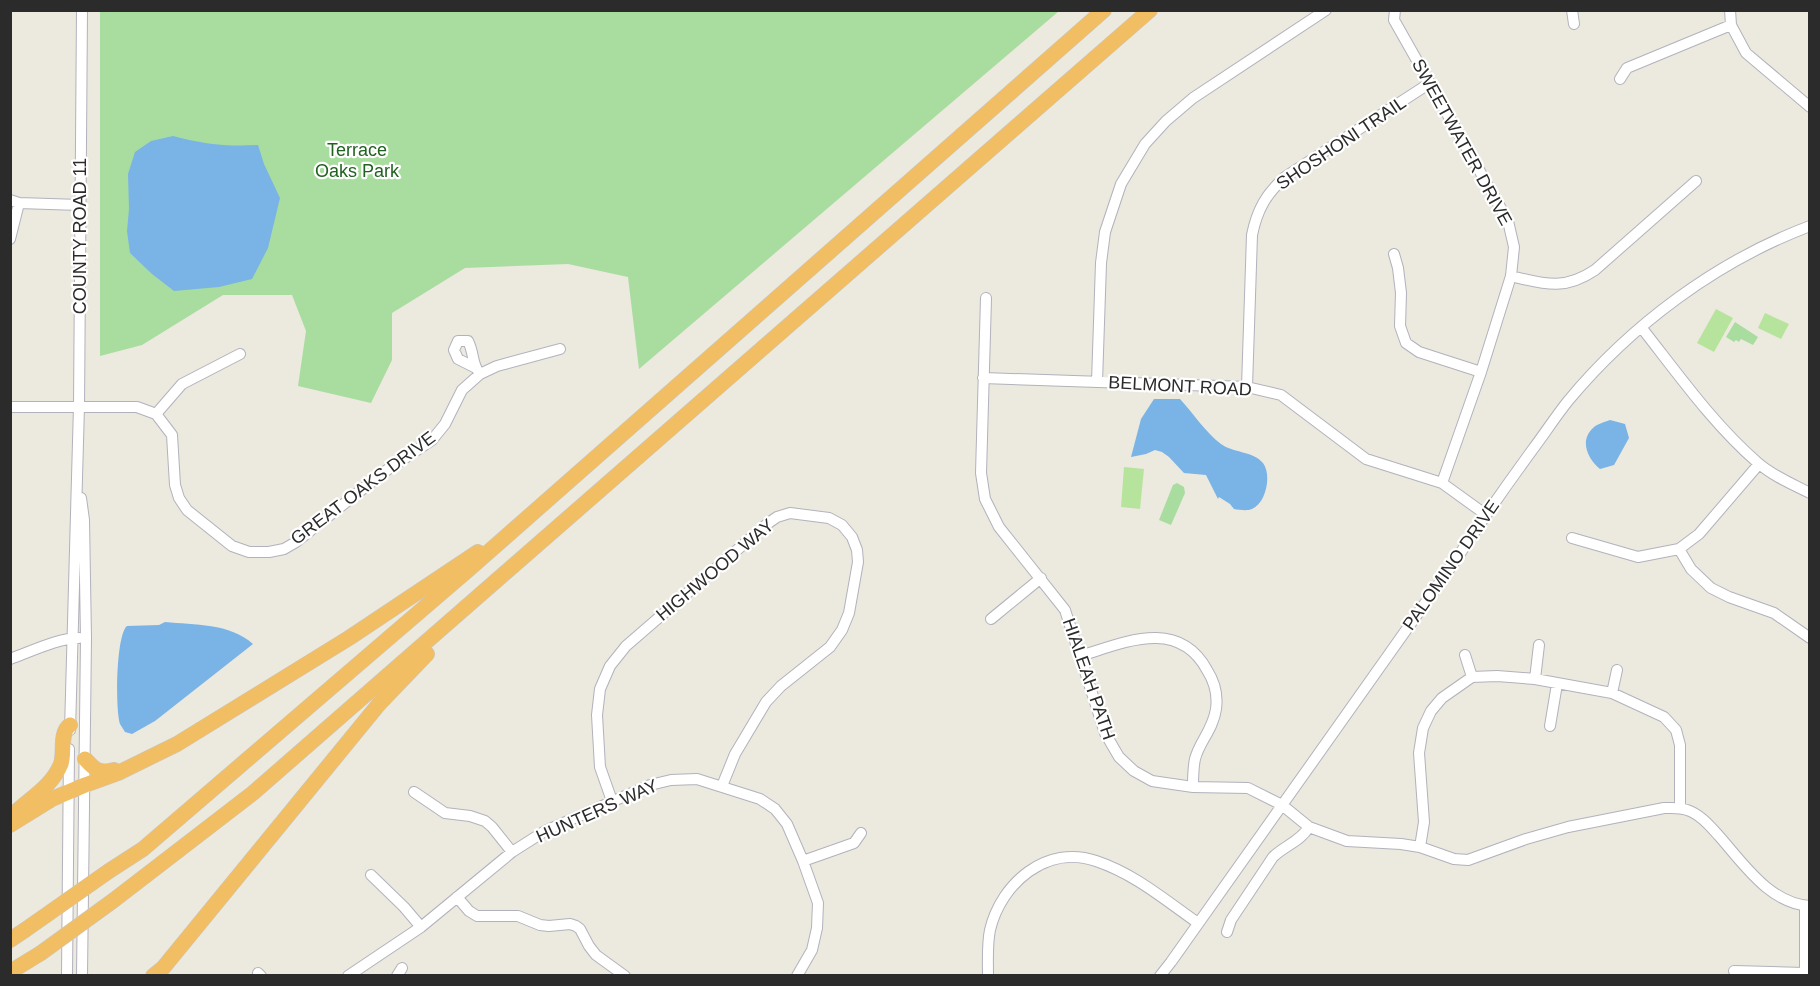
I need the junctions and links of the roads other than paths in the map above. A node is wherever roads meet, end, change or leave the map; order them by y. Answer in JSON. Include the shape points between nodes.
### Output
{"nodes":[{"id":1,"x":82,"y":10,"type":"edge"},
{"id":2,"x":1104,"y":10,"type":"edge"},
{"id":3,"x":1150,"y":10,"type":"edge"},
{"id":4,"x":1326,"y":10,"type":"edge"},
{"id":5,"x":1395,"y":10,"type":"edge"},
{"id":6,"x":1572,"y":10,"type":"edge"},
{"id":7,"x":1730,"y":10,"type":"edge"},
{"id":8,"x":1574,"y":24,"type":"dead end"},
{"id":9,"x":1731,"y":25,"type":"junction"},
{"id":10,"x":1620,"y":79,"type":"dead end"},
{"id":11,"x":1430,"y":83,"type":"junction"},
{"id":12,"x":1809,"y":107,"type":"edge"},
{"id":13,"x":1696,"y":181,"type":"dead end"},
{"id":14,"x":15,"y":202,"type":"edge"},
{"id":15,"x":80,"y":205,"type":"junction"},
{"id":16,"x":1809,"y":226,"type":"edge"},
{"id":17,"x":10,"y":238,"type":"edge"},
{"id":18,"x":1394,"y":254,"type":"dead end"},
{"id":19,"x":1510,"y":276,"type":"junction"},
{"id":20,"x":986,"y":298,"type":"dead end"},
{"id":21,"x":1641,"y":327,"type":"junction"},
{"id":22,"x":560,"y":349,"type":"dead end"},
{"id":23,"x":240,"y":354,"type":"dead end"},
{"id":24,"x":1480,"y":372,"type":"junction"},
{"id":25,"x":983,"y":378,"type":"junction"},
{"id":26,"x":1097,"y":382,"type":"junction"},
{"id":27,"x":1247,"y":387,"type":"junction"},
{"id":28,"x":79,"y":406,"type":"junction"},
{"id":29,"x":10,"y":407,"type":"edge"},
{"id":30,"x":156,"y":414,"type":"junction"},
{"id":31,"x":77,"y":462,"type":"junction"},
{"id":32,"x":1759,"y":464,"type":"junction"},
{"id":33,"x":1442,"y":483,"type":"junction"},
{"id":34,"x":1809,"y":493,"type":"edge"},
{"id":35,"x":1485,"y":514,"type":"junction"},
{"id":36,"x":523,"y":521,"type":"junction"},
{"id":37,"x":1572,"y":538,"type":"dead end"},
{"id":38,"x":1678,"y":549,"type":"junction"},
{"id":39,"x":1041,"y":578,"type":"junction"},
{"id":40,"x":486,"y":592,"type":"junction"},
{"id":41,"x":991,"y":619,"type":"dead end"},
{"id":42,"x":72,"y":638,"type":"junction"},
{"id":43,"x":1809,"y":638,"type":"edge"},
{"id":44,"x":86,"y":639,"type":"junction"},
{"id":45,"x":1539,"y":645,"type":"dead end"},
{"id":46,"x":1465,"y":655,"type":"dead end"},
{"id":47,"x":1080,"y":656,"type":"junction"},
{"id":48,"x":10,"y":659,"type":"edge"},
{"id":49,"x":1617,"y":670,"type":"dead end"},
{"id":50,"x":1472,"y":677,"type":"junction"},
{"id":51,"x":1535,"y":679,"type":"junction"},
{"id":52,"x":1557,"y":684,"type":"junction"},
{"id":53,"x":1612,"y":693,"type":"junction"},
{"id":54,"x":70,"y":725,"type":"junction"},
{"id":55,"x":1550,"y":726,"type":"dead end"},
{"id":56,"x":158,"y":753,"type":"junction"},
{"id":57,"x":85,"y":759,"type":"junction"},
{"id":58,"x":85,"y":785,"type":"junction"},
{"id":59,"x":722,"y":786,"type":"junction"},
{"id":60,"x":1192,"y":787,"type":"junction"},
{"id":61,"x":414,"y":792,"type":"dead end"},
{"id":62,"x":68,"y":793,"type":"junction"},
{"id":63,"x":612,"y":801,"type":"junction"},
{"id":64,"x":1282,"y":805,"type":"junction"},
{"id":65,"x":1680,"y":808,"type":"junction"},
{"id":66,"x":10,"y":818,"type":"edge"},
{"id":67,"x":10,"y":825,"type":"edge"},
{"id":68,"x":1309,"y":827,"type":"junction"},
{"id":69,"x":861,"y":833,"type":"dead end"},
{"id":70,"x":1420,"y":847,"type":"junction"},
{"id":71,"x":512,"y":852,"type":"junction"},
{"id":72,"x":803,"y":861,"type":"junction"},
{"id":73,"x":371,"y":875,"type":"dead end"},
{"id":74,"x":457,"y":897,"type":"junction"},
{"id":75,"x":1807,"y":906,"type":"edge"},
{"id":76,"x":1198,"y":923,"type":"junction"},
{"id":77,"x":421,"y":927,"type":"junction"},
{"id":78,"x":1227,"y":932,"type":"dead end"},
{"id":79,"x":10,"y":940,"type":"edge"},
{"id":80,"x":1734,"y":971,"type":"dead end"},
{"id":81,"x":10,"y":972,"type":"edge"},
{"id":82,"x":1804,"y":974,"type":"edge"},
{"id":83,"x":67,"y":975,"type":"edge"},
{"id":84,"x":82,"y":975,"type":"edge"},
{"id":85,"x":154,"y":975,"type":"edge"},
{"id":86,"x":348,"y":975,"type":"edge"},
{"id":87,"x":625,"y":975,"type":"edge"},
{"id":88,"x":797,"y":975,"type":"edge"},
{"id":89,"x":988,"y":975,"type":"edge"},
{"id":90,"x":1160,"y":975,"type":"edge"}],
"edges":[{"from":1,"to":15,"type":"street","name":"COUNTY ROAD 11"},
{"from":2,"to":36,"type":"highway"},
{"from":3,"to":40,"type":"highway"},
{"from":4,"to":26,"type":"street","via":[[1192,98],[1145,144],[1121,184],[1105,232]]},
{"from":5,"to":11,"type":"street","name":"SWEETWATER DRIVE","via":[[1394,20]]},
{"from":6,"to":8,"type":"street"},
{"from":7,"to":9,"type":"street"},
{"from":9,"to":10,"type":"street","via":[[1627,68]]},
{"from":9,"to":12,"type":"street","via":[[1746,53]]},
{"from":11,"to":19,"type":"street","name":"SWEETWATER DRIVE","via":[[1508,221],[1514,247]]},
{"from":11,"to":27,"type":"street","name":"SHOSHONI TRAIL","via":[[1285,177],[1263,201],[1252,235]]},
{"from":13,"to":19,"type":"street","via":[[1582,279],[1551,285]]},
{"from":14,"to":15,"type":"street"},
{"from":14,"to":17,"type":"street"},
{"from":15,"to":28,"type":"street","name":"COUNTY ROAD 11"},
{"from":16,"to":21,"type":"street","name":"PALOMINO DRIVE","via":[[1742,258]]},
{"from":18,"to":24,"type":"street","via":[[1401,293],[1400,326],[1406,343],[1419,352]]},
{"from":19,"to":24,"type":"street","name":"SWEETWATER DRIVE"},
{"from":20,"to":25,"type":"street","name":"HIALEAH PATH"},
{"from":21,"to":32,"type":"street","via":[[1720,427]]},
{"from":21,"to":35,"type":"street","name":"PALOMINO DRIVE","via":[[1568,401]]},
{"from":22,"to":30,"type":"street","name":"GREAT OAKS DRIVE","via":[[477,371],[432,440],[384,472],[296,542],[269,552],[249,552],[232,546],[187,510],[175,484],[172,435]]},
{"from":23,"to":30,"type":"street","via":[[182,384]]},
{"from":24,"to":33,"type":"street","name":"SWEETWATER DRIVE"},
{"from":25,"to":26,"type":"street","name":"BELMONT ROAD"},
{"from":25,"to":39,"type":"street","name":"HIALEAH PATH","via":[[981,473],[985,499],[999,527]]},
{"from":26,"to":27,"type":"street","name":"BELMONT ROAD"},
{"from":27,"to":33,"type":"street","name":"BELMONT ROAD","via":[[1281,395],[1366,459]]},
{"from":28,"to":29,"type":"street"},
{"from":28,"to":30,"type":"street","via":[[137,407]]},
{"from":28,"to":31,"type":"street","name":"COUNTY ROAD 11"},
{"from":31,"to":42,"type":"street"},
{"from":31,"to":44,"type":"street","via":[[84,520]]},
{"from":32,"to":34,"type":"street"},
{"from":32,"to":38,"type":"street","via":[[1699,534]]},
{"from":33,"to":35,"type":"street","name":"BELMONT ROAD"},
{"from":35,"to":64,"type":"street","name":"PALOMINO DRIVE"},
{"from":36,"to":56,"type":"highway","via":[[349,638]]},
{"from":36,"to":79,"type":"highway","bridge":true,"via":[[143,849]]},
{"from":37,"to":38,"type":"street","via":[[1638,557]]},
{"from":38,"to":43,"type":"street","via":[[1691,570],[1711,588],[1774,613]]},
{"from":39,"to":41,"type":"street"},
{"from":39,"to":47,"type":"street","name":"HIALEAH PATH","via":[[1065,610]]},
{"from":40,"to":81,"type":"highway","bridge":true,"via":[[253,793],[114,900]]},
{"from":40,"to":85,"type":"highway","via":[[379,704]]},
{"from":42,"to":44,"type":"street"},
{"from":42,"to":48,"type":"street"},
{"from":42,"to":54,"type":"street"},
{"from":44,"to":57,"type":"street"},
{"from":45,"to":51,"type":"street"},
{"from":46,"to":50,"type":"street"},
{"from":47,"to":60,"type":"street","name":"HIALEAH PATH","via":[[1105,733],[1119,757],[1152,780]]},
{"from":47,"to":60,"type":"street","via":[[1154,637],[1180,643],[1201,659],[1214,682],[1217,706],[1212,726],[1195,758]]},
{"from":49,"to":53,"type":"street"},
{"from":50,"to":51,"type":"street"},
{"from":50,"to":70,"type":"street","via":[[1442,698],[1423,728],[1419,753],[1424,822]]},
{"from":51,"to":52,"type":"street"},
{"from":52,"to":53,"type":"street"},
{"from":52,"to":55,"type":"street"},
{"from":53,"to":65,"type":"street","via":[[1664,717],[1676,730],[1680,745]]},
{"from":54,"to":62,"type":"street"},
{"from":54,"to":66,"type":"highway","via":[[64,732],[63,753],[53,777]]},
{"from":56,"to":57,"type":"highway","via":[[104,772],[95,770]]},
{"from":56,"to":58,"type":"highway"},
{"from":57,"to":58,"type":"street"},
{"from":58,"to":62,"type":"highway"},
{"from":58,"to":84,"type":"street"},
{"from":59,"to":63,"type":"street","name":"HUNTERS WAY","via":[[697,779],[671,780]]},
{"from":59,"to":63,"type":"street","name":"HIGHWOOD WAY","via":[[735,754],[766,702],[830,647],[849,613],[857,550],[842,525],[829,518],[790,513],[766,524],[626,646],[610,666],[600,689],[597,715],[600,767]]},
{"from":59,"to":72,"type":"street","name":"HUNTERS WAY","via":[[775,809],[787,824]]},
{"from":60,"to":64,"type":"street","name":"HIALEAH PATH","via":[[1248,788]]},
{"from":61,"to":71,"type":"street","via":[[445,813],[484,821]]},
{"from":62,"to":67,"type":"highway"},
{"from":62,"to":83,"type":"street"},
{"from":63,"to":71,"type":"street","name":"HUNTERS WAY","via":[[545,831]]},
{"from":64,"to":68,"type":"street","name":"HIALEAH PATH"},
{"from":64,"to":76,"type":"street","name":"PALOMINO DRIVE"},
{"from":65,"to":70,"type":"street","via":[[1568,827],[1468,861]]},
{"from":65,"to":75,"type":"street","via":[[1707,822],[1764,886]]},
{"from":68,"to":70,"type":"street","via":[[1347,840]]},
{"from":68,"to":78,"type":"street","via":[[1273,857]]},
{"from":69,"to":72,"type":"street","via":[[854,843]]},
{"from":71,"to":74,"type":"street","name":"HUNTERS WAY"},
{"from":72,"to":88,"type":"street","name":"HUNTERS WAY","via":[[818,903],[818,928],[812,950]]},
{"from":73,"to":77,"type":"street"},
{"from":74,"to":77,"type":"street","name":"HUNTERS WAY"},
{"from":74,"to":87,"type":"street","via":[[477,916],[518,916],[540,925],[576,926],[596,955]]},
{"from":75,"to":82,"type":"street"},
{"from":76,"to":89,"type":"street","via":[[1129,875],[1094,860],[1054,858],[1020,878],[996,911],[990,930]]},
{"from":76,"to":90,"type":"street","name":"PALOMINO DRIVE"},
{"from":77,"to":86,"type":"street","name":"HUNTERS WAY"},
{"from":80,"to":82,"type":"street"}]}
